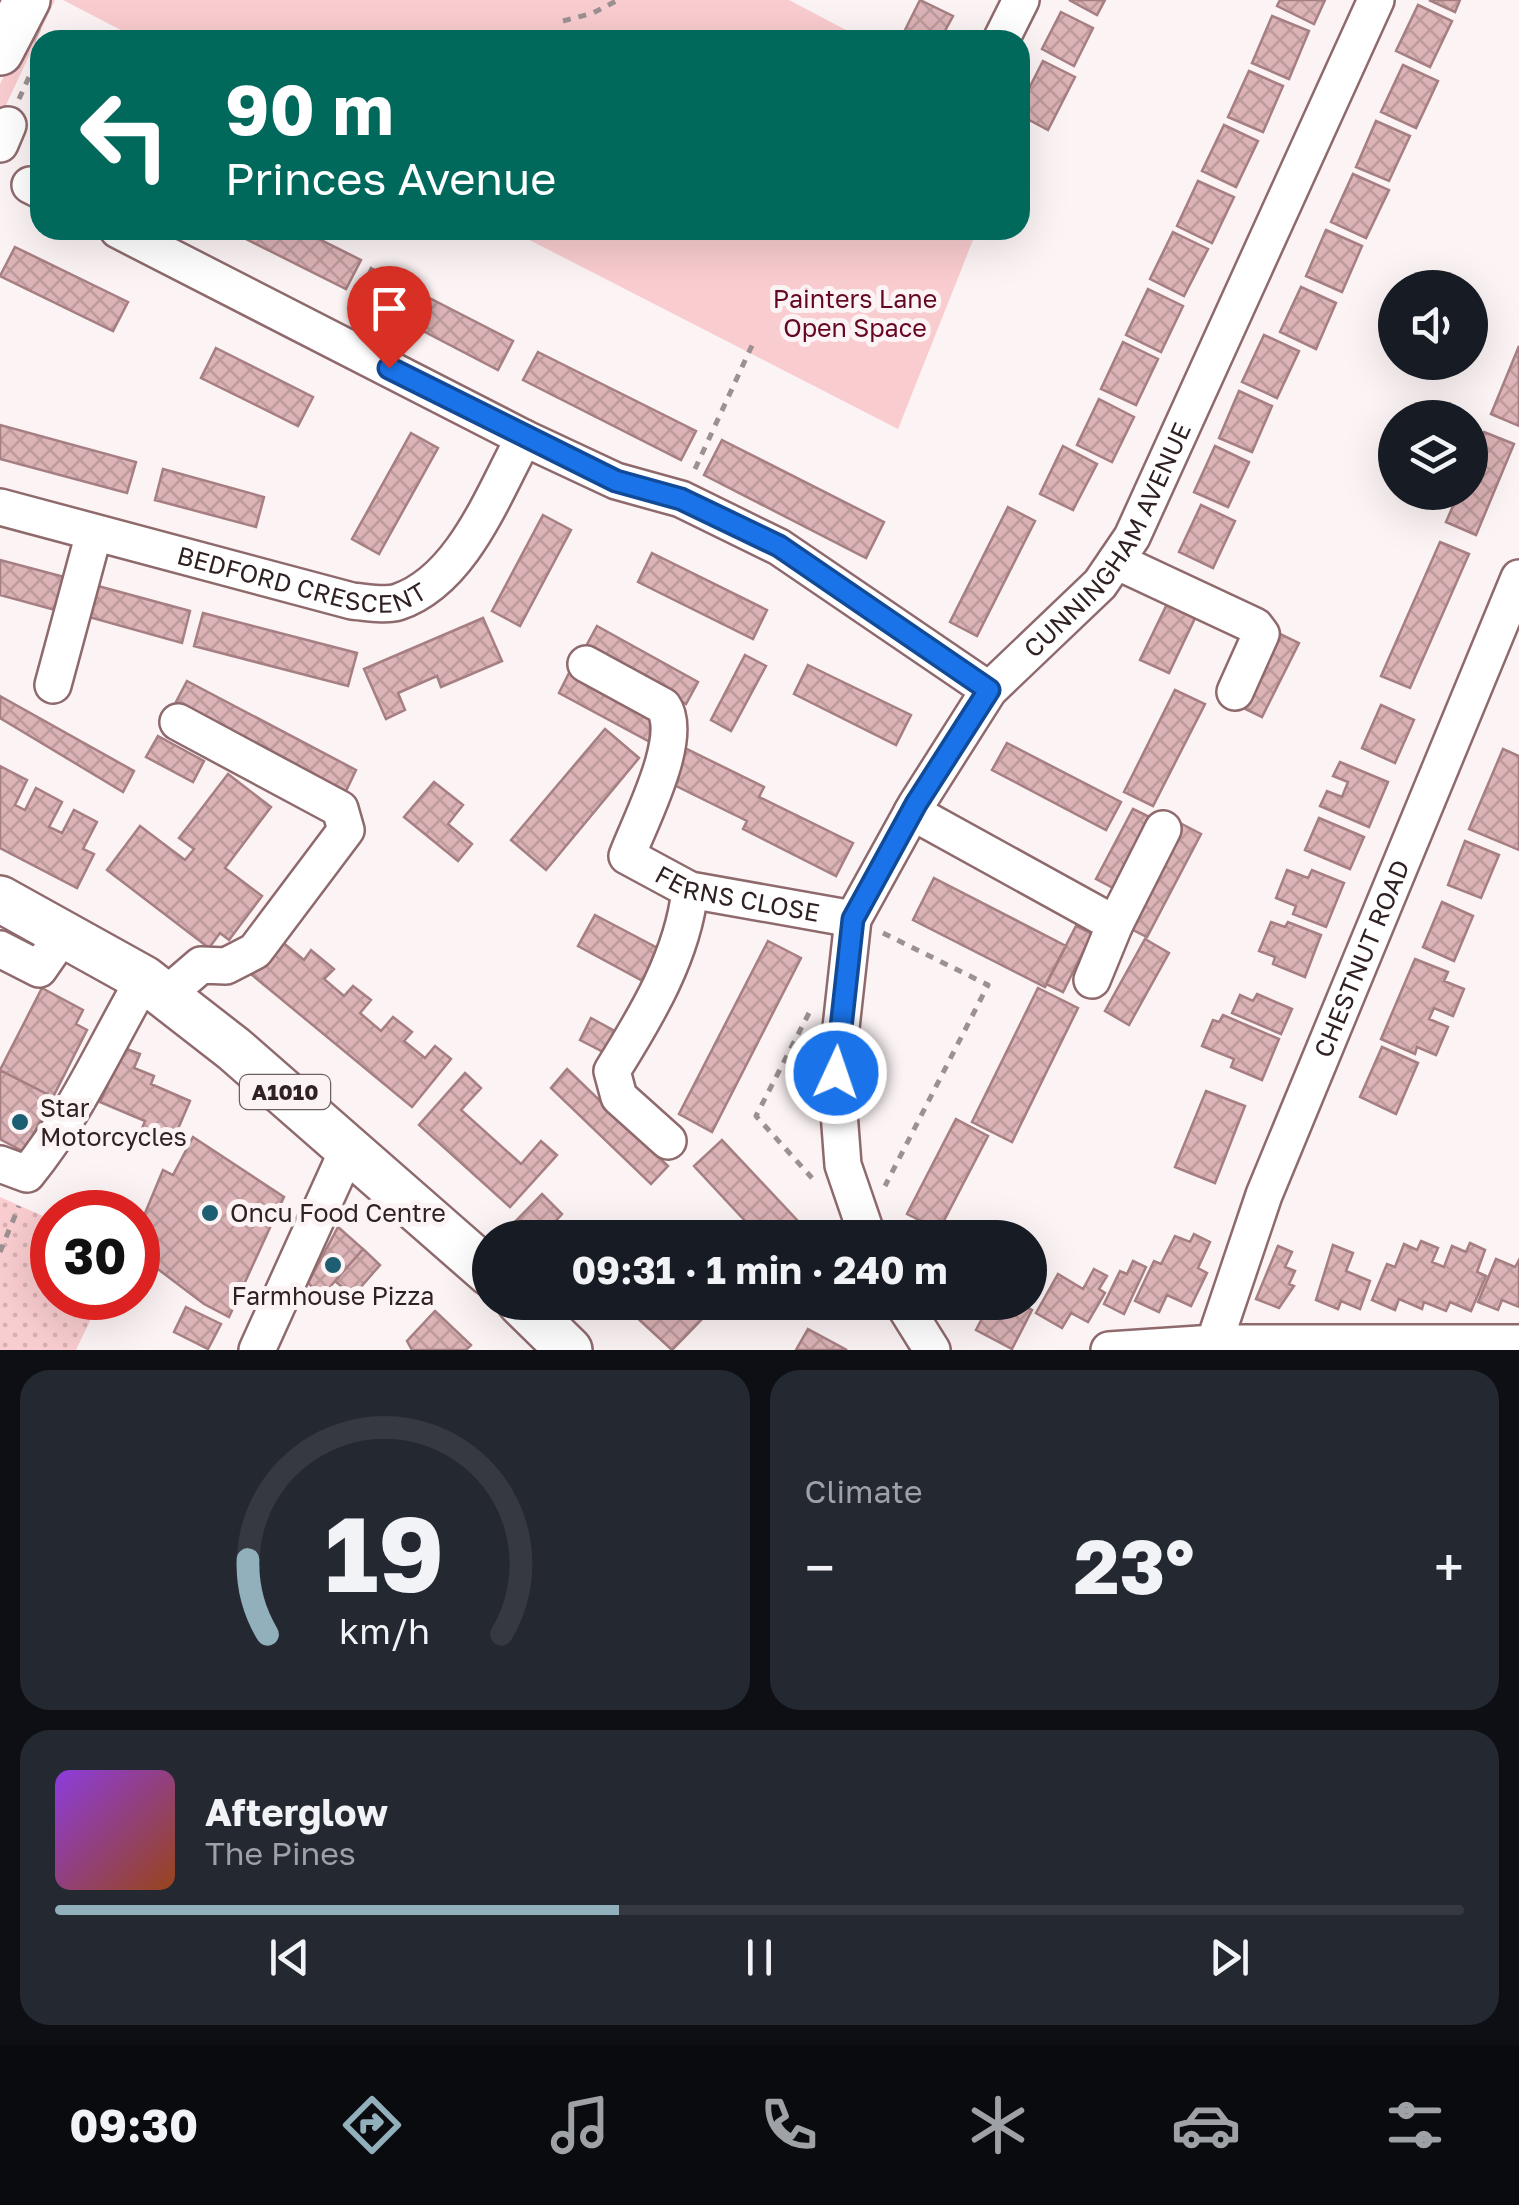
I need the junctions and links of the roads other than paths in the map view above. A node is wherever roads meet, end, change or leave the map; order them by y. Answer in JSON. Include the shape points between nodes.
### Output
{"nodes":[{"id":1,"x":28,"y":0,"type":"edge"},
{"id":2,"x":1020,"y":0,"type":"edge"},
{"id":3,"x":1376,"y":0,"type":"edge"},
{"id":4,"x":1006,"y":30,"type":"edge"},
{"id":5,"x":17,"y":59,"type":"edge"},
{"id":6,"x":138,"y":240,"type":"edge"},
{"id":7,"x":524,"y":438,"type":"junction"},
{"id":8,"x":0,"y":508,"type":"edge"},
{"id":9,"x":94,"y":533,"type":"junction"},
{"id":10,"x":1116,"y":561,"type":"junction"},
{"id":11,"x":1519,"y":578,"type":"edge"},
{"id":12,"x":586,"y":664,"type":"dead end"},
{"id":13,"x":53,"y":684,"type":"dead end"},
{"id":14,"x":989,"y":690,"type":"junction"},
{"id":15,"x":1235,"y":692,"type":"dead end"},
{"id":16,"x":178,"y":722,"type":"dead end"},
{"id":17,"x":912,"y":812,"type":"junction"},
{"id":18,"x":1163,"y":829,"type":"dead end"},
{"id":19,"x":690,"y":890,"type":"junction"},
{"id":20,"x":0,"y":899,"type":"edge"},
{"id":21,"x":853,"y":919,"type":"junction"},
{"id":22,"x":1114,"y":924,"type":"junction"},
{"id":23,"x":64,"y":933,"type":"junction"},
{"id":24,"x":0,"y":949,"type":"edge"},
{"id":25,"x":1092,"y":980,"type":"dead end"},
{"id":26,"x":154,"y":987,"type":"junction"},
{"id":27,"x":668,"y":1141,"type":"dead end"},
{"id":28,"x":349,"y":1147,"type":"junction"},
{"id":29,"x":14,"y":1169,"type":"edge"},
{"id":30,"x":862,"y":1220,"type":"edge"},
{"id":31,"x":472,"y":1257,"type":"edge"},
{"id":32,"x":538,"y":1320,"type":"edge"},
{"id":33,"x":913,"y":1320,"type":"edge"},
{"id":34,"x":1214,"y":1343,"type":"junction"},
{"id":35,"x":1519,"y":1343,"type":"edge"},
{"id":36,"x":257,"y":1350,"type":"edge"},
{"id":37,"x":569,"y":1350,"type":"edge"},
{"id":38,"x":932,"y":1350,"type":"edge"},
{"id":39,"x":1109,"y":1350,"type":"edge"}],
"edges":[{"from":1,"to":5,"type":"main road"},
{"from":2,"to":4,"type":"street"},
{"from":3,"to":10,"type":"street","name":"CUNNINGHAM AVENUE"},
{"from":6,"to":7,"type":"street"},
{"from":7,"to":9,"type":"street","name":"BEDFORD CRESCENT","via":[[462,550],[429,584],[396,603],[352,601]]},
{"from":7,"to":14,"type":"street","via":[[616,481],[681,499],[779,546]]},
{"from":8,"to":9,"type":"street","name":"BEDFORD CRESCENT"},
{"from":9,"to":13,"type":"street"},
{"from":10,"to":14,"type":"street","name":"CUNNINGHAM AVENUE"},
{"from":10,"to":15,"type":"street","via":[[1255,626],[1261,634]]},
{"from":11,"to":34,"type":"street","name":"CHESTNUT ROAD","via":[[1264,1195]]},
{"from":12,"to":19,"type":"street","name":"FERNS CLOSE","via":[[663,706],[671,717],[669,746],[627,856]]},
{"from":14,"to":17,"type":"street","name":"CUNNINGHAM AVENUE"},
{"from":16,"to":26,"type":"street","via":[[340,809],[346,830],[256,950]]},
{"from":17,"to":21,"type":"street","name":"CUNNINGHAM AVENUE"},
{"from":17,"to":22,"type":"street"},
{"from":18,"to":22,"type":"street"},
{"from":19,"to":21,"type":"street","name":"FERNS CLOSE"},
{"from":19,"to":27,"type":"street","via":[[686,928],[612,1070],[619,1097]]},
{"from":20,"to":23,"type":"main road","number":"A1010"},
{"from":21,"to":30,"type":"street","name":"CUNNINGHAM AVENUE","via":[[836,1073],[843,1165]]},
{"from":22,"to":25,"type":"street"},
{"from":23,"to":24,"type":"street","via":[[39,969]]},
{"from":23,"to":26,"type":"main road","number":"A1010"},
{"from":26,"to":28,"type":"main road","number":"A1010"},
{"from":26,"to":29,"type":"street","via":[[83,1094]]},
{"from":28,"to":31,"type":"main road","number":"A1010"},
{"from":28,"to":36,"type":"street"},
{"from":32,"to":37,"type":"main road"},
{"from":33,"to":38,"type":"street"},
{"from":34,"to":35,"type":"street"},
{"from":34,"to":39,"type":"street"}]}
